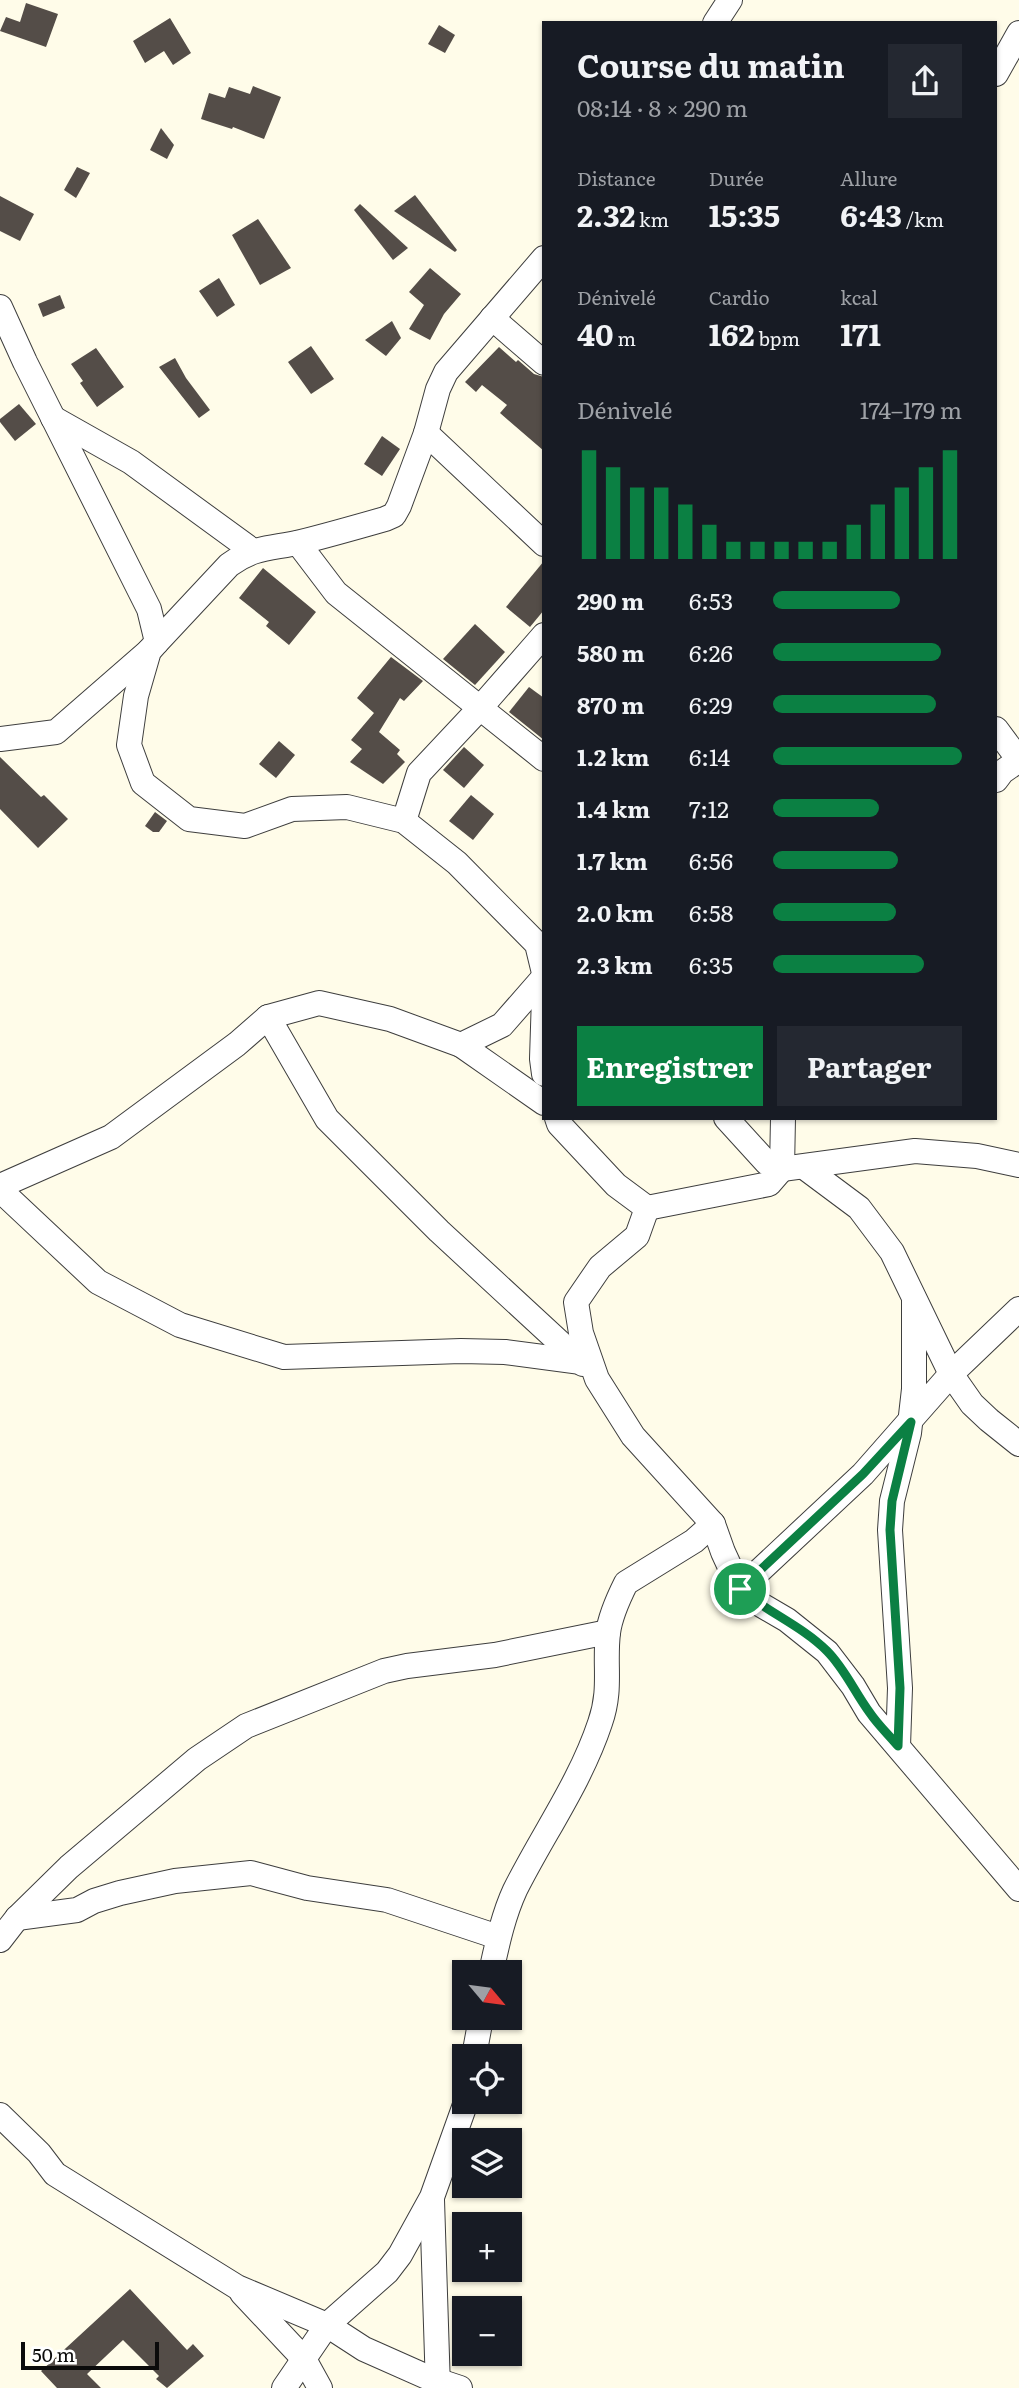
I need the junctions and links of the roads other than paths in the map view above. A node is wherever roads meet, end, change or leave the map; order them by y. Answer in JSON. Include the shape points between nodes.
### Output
{"nodes":[{"id":1,"x":730,"y":0,"type":"edge"},
{"id":2,"x":716,"y":21,"type":"edge"},
{"id":3,"x":1019,"y":33,"type":"edge"},
{"id":4,"x":997,"y":72,"type":"edge"},
{"id":5,"x":542,"y":260,"type":"edge"},
{"id":6,"x":0,"y":307,"type":"edge"},
{"id":7,"x":492,"y":318,"type":"junction"},
{"id":8,"x":0,"y":354,"type":"edge"},
{"id":9,"x":542,"y":361,"type":"edge"},
{"id":10,"x":25,"y":362,"type":"junction"},
{"id":11,"x":53,"y":418,"type":"junction"},
{"id":12,"x":426,"y":433,"type":"junction"},
{"id":13,"x":542,"y":542,"type":"edge"},
{"id":14,"x":298,"y":543,"type":"junction"},
{"id":15,"x":253,"y":551,"type":"junction"},
{"id":16,"x":542,"y":637,"type":"edge"},
{"id":17,"x":153,"y":646,"type":"junction"},
{"id":18,"x":481,"y":708,"type":"junction"},
{"id":19,"x":997,"y":730,"type":"edge"},
{"id":20,"x":0,"y":739,"type":"edge"},
{"id":21,"x":542,"y":757,"type":"edge"},
{"id":22,"x":1019,"y":760,"type":"edge"},
{"id":23,"x":997,"y":779,"type":"edge"},
{"id":24,"x":404,"y":821,"type":"junction"},
{"id":25,"x":542,"y":966,"type":"edge"},
{"id":26,"x":542,"y":977,"type":"edge"},
{"id":27,"x":268,"y":1017,"type":"junction"},
{"id":28,"x":461,"y":1045,"type":"junction"},
{"id":29,"x":542,"y":1101,"type":"edge"},
{"id":30,"x":558,"y":1120,"type":"edge"},
{"id":31,"x":728,"y":1120,"type":"edge"},
{"id":32,"x":783,"y":1120,"type":"edge"},
{"id":33,"x":1019,"y":1165,"type":"edge"},
{"id":34,"x":793,"y":1168,"type":"junction"},
{"id":35,"x":0,"y":1188,"type":"edge"},
{"id":36,"x":647,"y":1208,"type":"junction"},
{"id":37,"x":914,"y":1299,"type":"junction"},
{"id":38,"x":576,"y":1302,"type":"junction"},
{"id":39,"x":1019,"y":1309,"type":"edge"},
{"id":40,"x":540,"y":1324,"type":"junction"},
{"id":41,"x":505,"y":1352,"type":"junction"},
{"id":42,"x":589,"y":1371,"type":"junction"},
{"id":43,"x":951,"y":1374,"type":"junction"},
{"id":44,"x":911,"y":1422,"type":"junction"},
{"id":45,"x":1019,"y":1444,"type":"edge"},
{"id":46,"x":713,"y":1524,"type":"junction"},
{"id":47,"x":740,"y":1589,"type":"junction"},
{"id":48,"x":608,"y":1632,"type":"junction"},
{"id":49,"x":898,"y":1746,"type":"junction"},
{"id":50,"x":1019,"y":1889,"type":"edge"},
{"id":51,"x":17,"y":1918,"type":"junction"},
{"id":52,"x":498,"y":1937,"type":"junction"},
{"id":53,"x":0,"y":1940,"type":"edge"},
{"id":54,"x":493,"y":1960,"type":"edge"},
{"id":55,"x":462,"y":2114,"type":"edge"},
{"id":56,"x":0,"y":2115,"type":"edge"},
{"id":57,"x":432,"y":2197,"type":"junction"},
{"id":58,"x":237,"y":2287,"type":"junction"},
{"id":59,"x":327,"y":2325,"type":"junction"},
{"id":60,"x":304,"y":2359,"type":"junction"},
{"id":61,"x":445,"y":2386,"type":"edge"},
{"id":62,"x":284,"y":2388,"type":"edge"},
{"id":63,"x":320,"y":2388,"type":"edge"}],
"edges":[{"from":1,"to":2,"type":"street"},
{"from":3,"to":4,"type":"street"},
{"from":5,"to":7,"type":"street"},
{"from":6,"to":10,"type":"street"},
{"from":7,"to":9,"type":"street"},
{"from":7,"to":12,"type":"street","via":[[446,372]]},
{"from":8,"to":10,"type":"street"},
{"from":10,"to":11,"type":"street"},
{"from":11,"to":15,"type":"street","via":[[131,462]]},
{"from":11,"to":17,"type":"street","via":[[149,609]]},
{"from":12,"to":13,"type":"street"},
{"from":12,"to":14,"type":"street","via":[[394,515]]},
{"from":14,"to":15,"type":"street"},
{"from":14,"to":18,"type":"street","via":[[336,593]]},
{"from":15,"to":17,"type":"street","via":[[229,565]]},
{"from":16,"to":18,"type":"street"},
{"from":17,"to":20,"type":"street","via":[[56,732]]},
{"from":17,"to":24,"type":"street","via":[[136,696],[129,745],[143,783],[189,819],[245,826],[292,809],[347,807]]},
{"from":18,"to":21,"type":"street"},
{"from":18,"to":24,"type":"street","via":[[419,773]]},
{"from":19,"to":22,"type":"street"},
{"from":22,"to":23,"type":"street"},
{"from":24,"to":25,"type":"street","via":[[457,863],[537,944]]},
{"from":26,"to":28,"type":"street","via":[[502,1025]]},
{"from":27,"to":28,"type":"street","via":[[319,1003],[390,1019]]},
{"from":27,"to":35,"type":"street","via":[[111,1137]]},
{"from":27,"to":40,"type":"street","via":[[327,1119]]},
{"from":28,"to":29,"type":"street"},
{"from":30,"to":36,"type":"street","via":[[616,1185]]},
{"from":31,"to":34,"type":"street","via":[[767,1163]]},
{"from":32,"to":34,"type":"street"},
{"from":33,"to":34,"type":"street","via":[[915,1151]]},
{"from":34,"to":36,"type":"street","via":[[769,1184]]},
{"from":34,"to":37,"type":"street","via":[[859,1208],[892,1252]]},
{"from":35,"to":41,"type":"street","via":[[97,1282],[180,1325],[284,1357]]},
{"from":36,"to":38,"type":"street","via":[[637,1236],[600,1267]]},
{"from":37,"to":43,"type":"street"},
{"from":37,"to":44,"type":"street"},
{"from":38,"to":40,"type":"street"},
{"from":38,"to":42,"type":"street"},
{"from":39,"to":43,"type":"street"},
{"from":40,"to":41,"type":"street"},
{"from":40,"to":42,"type":"street"},
{"from":41,"to":42,"type":"street"},
{"from":42,"to":46,"type":"street","via":[[633,1436]]},
{"from":43,"to":44,"type":"street"},
{"from":43,"to":45,"type":"street","via":[[972,1404]]},
{"from":44,"to":47,"type":"street","via":[[863,1474]]},
{"from":44,"to":49,"type":"street","via":[[892,1501],[890,1530],[900,1688]]},
{"from":46,"to":47,"type":"street"},
{"from":46,"to":48,"type":"street","via":[[626,1583]]},
{"from":47,"to":49,"type":"street","via":[[827,1651]]},
{"from":48,"to":51,"type":"street","via":[[495,1655],[407,1665],[246,1726],[197,1759],[69,1867]]},
{"from":48,"to":52,"type":"street","via":[[608,1688],[601,1721],[586,1760],[514,1893]]},
{"from":49,"to":50,"type":"street"},
{"from":51,"to":52,"type":"street","via":[[77,1910],[107,1897],[175,1881],[251,1873],[307,1888],[387,1899]]},
{"from":51,"to":53,"type":"street"},
{"from":52,"to":54,"type":"street"},
{"from":55,"to":57,"type":"street"},
{"from":56,"to":58,"type":"street","via":[[55,2174]]},
{"from":57,"to":59,"type":"street","via":[[394,2264]]},
{"from":57,"to":61,"type":"street"},
{"from":58,"to":59,"type":"street"},
{"from":58,"to":60,"type":"street"},
{"from":59,"to":60,"type":"street"},
{"from":59,"to":61,"type":"street","via":[[364,2349]]},
{"from":60,"to":62,"type":"street"},
{"from":60,"to":63,"type":"street"}]}
